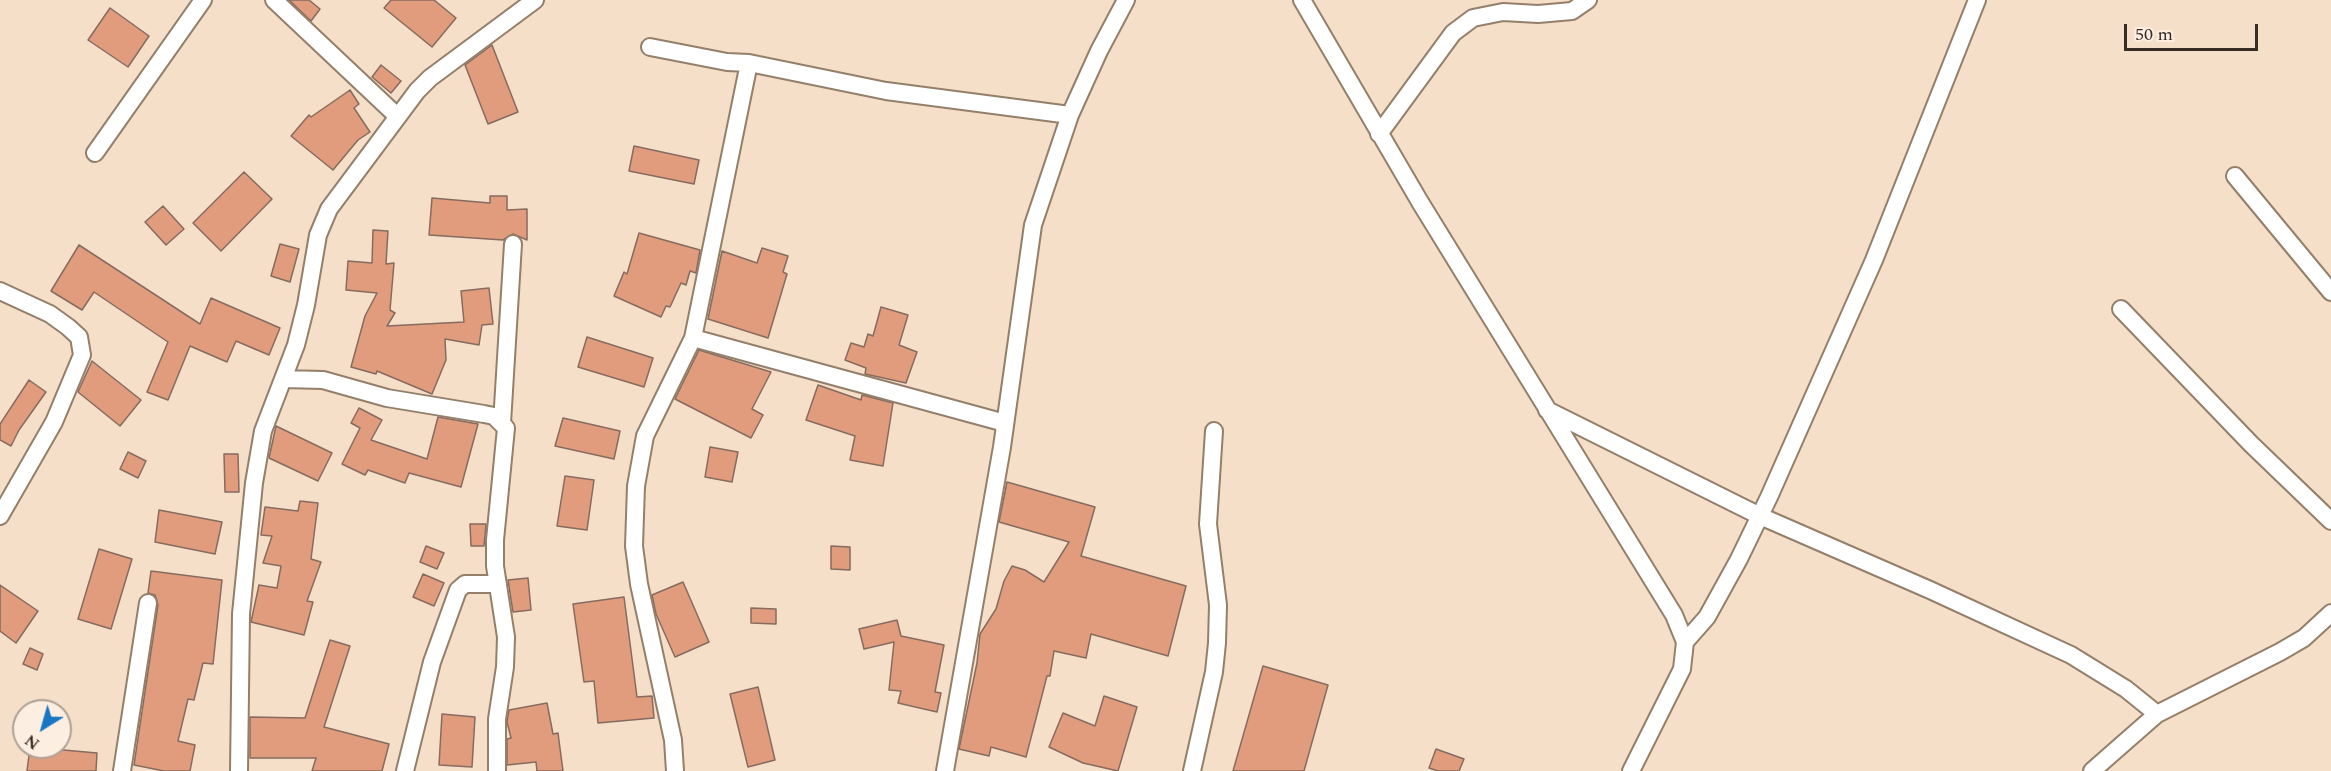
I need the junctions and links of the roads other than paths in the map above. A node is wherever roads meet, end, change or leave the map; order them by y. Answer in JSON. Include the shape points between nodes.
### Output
{"nodes":[{"id":1,"x":203,"y":0,"type":"edge"},
{"id":2,"x":274,"y":0,"type":"edge"},
{"id":3,"x":535,"y":0,"type":"edge"},
{"id":4,"x":1126,"y":0,"type":"edge"},
{"id":5,"x":1302,"y":0,"type":"edge"},
{"id":6,"x":1588,"y":0,"type":"edge"},
{"id":7,"x":1977,"y":0,"type":"edge"},
{"id":8,"x":650,"y":47,"type":"dead end"},
{"id":9,"x":749,"y":63,"type":"junction"},
{"id":10,"x":1070,"y":115,"type":"junction"},
{"id":11,"x":397,"y":116,"type":"junction"},
{"id":12,"x":1379,"y":134,"type":"junction"},
{"id":13,"x":95,"y":153,"type":"dead end"},
{"id":14,"x":2235,"y":176,"type":"dead end"},
{"id":15,"x":513,"y":244,"type":"dead end"},
{"id":16,"x":0,"y":291,"type":"edge"},
{"id":17,"x":2331,"y":292,"type":"edge"},
{"id":18,"x":2121,"y":309,"type":"dead end"},
{"id":19,"x":693,"y":338,"type":"junction"},
{"id":20,"x":284,"y":380,"type":"junction"},
{"id":21,"x":1546,"y":409,"type":"junction"},
{"id":22,"x":502,"y":423,"type":"junction"},
{"id":23,"x":1005,"y":423,"type":"junction"},
{"id":24,"x":1214,"y":431,"type":"dead end"},
{"id":25,"x":0,"y":516,"type":"edge"},
{"id":26,"x":1760,"y":516,"type":"junction"},
{"id":27,"x":2331,"y":521,"type":"edge"},
{"id":28,"x":498,"y":584,"type":"junction"},
{"id":29,"x":148,"y":603,"type":"dead end"},
{"id":30,"x":2331,"y":613,"type":"edge"},
{"id":31,"x":1685,"y":642,"type":"junction"},
{"id":32,"x":2157,"y":714,"type":"junction"},
{"id":33,"x":122,"y":771,"type":"edge"},
{"id":34,"x":239,"y":771,"type":"edge"},
{"id":35,"x":405,"y":771,"type":"edge"},
{"id":36,"x":498,"y":771,"type":"edge"},
{"id":37,"x":675,"y":771,"type":"edge"},
{"id":38,"x":945,"y":771,"type":"edge"},
{"id":39,"x":1192,"y":771,"type":"edge"},
{"id":40,"x":1630,"y":771,"type":"edge"},
{"id":41,"x":2092,"y":771,"type":"edge"}],
"edges":[{"from":1,"to":13,"type":"street"},
{"from":2,"to":11,"type":"street"},
{"from":3,"to":11,"type":"street","via":[[430,78]]},
{"from":4,"to":10,"type":"street"},
{"from":5,"to":12,"type":"street"},
{"from":6,"to":12,"type":"street","via":[[1572,11],[1503,12],[1473,18],[1454,33]]},
{"from":7,"to":26,"type":"street","via":[[1874,260]]},
{"from":8,"to":9,"type":"street"},
{"from":9,"to":10,"type":"street","via":[[886,91]]},
{"from":9,"to":19,"type":"street"},
{"from":10,"to":23,"type":"street","via":[[1033,225]]},
{"from":11,"to":20,"type":"street","via":[[323,221],[306,305]]},
{"from":12,"to":21,"type":"street"},
{"from":14,"to":17,"type":"street"},
{"from":15,"to":22,"type":"street"},
{"from":16,"to":25,"type":"street","via":[[50,314],[68,327],[79,338],[82,355],[54,422]]},
{"from":18,"to":27,"type":"street"},
{"from":19,"to":23,"type":"street"},
{"from":19,"to":37,"type":"street","via":[[645,436],[636,486],[634,546],[639,584],[673,740]]},
{"from":20,"to":22,"type":"street","via":[[323,380],[387,398],[494,416]]},
{"from":20,"to":34,"type":"street","via":[[263,432],[254,483],[241,614]]},
{"from":21,"to":26,"type":"street"},
{"from":21,"to":31,"type":"street","via":[[1674,615]]},
{"from":22,"to":28,"type":"street","via":[[507,436],[498,497]]},
{"from":23,"to":38,"type":"street"},
{"from":24,"to":39,"type":"street","via":[[1208,524],[1218,605],[1217,643]]},
{"from":26,"to":31,"type":"street","via":[[1707,617]]},
{"from":26,"to":32,"type":"street","via":[[2071,655],[2126,689]]},
{"from":28,"to":35,"type":"street","via":[[465,584],[458,590],[432,662]]},
{"from":28,"to":36,"type":"street","via":[[506,637],[497,719]]},
{"from":29,"to":33,"type":"street"},
{"from":30,"to":32,"type":"street","via":[[2304,638],[2280,652]]},
{"from":31,"to":40,"type":"street","via":[[1682,669]]},
{"from":32,"to":41,"type":"street"}]}
